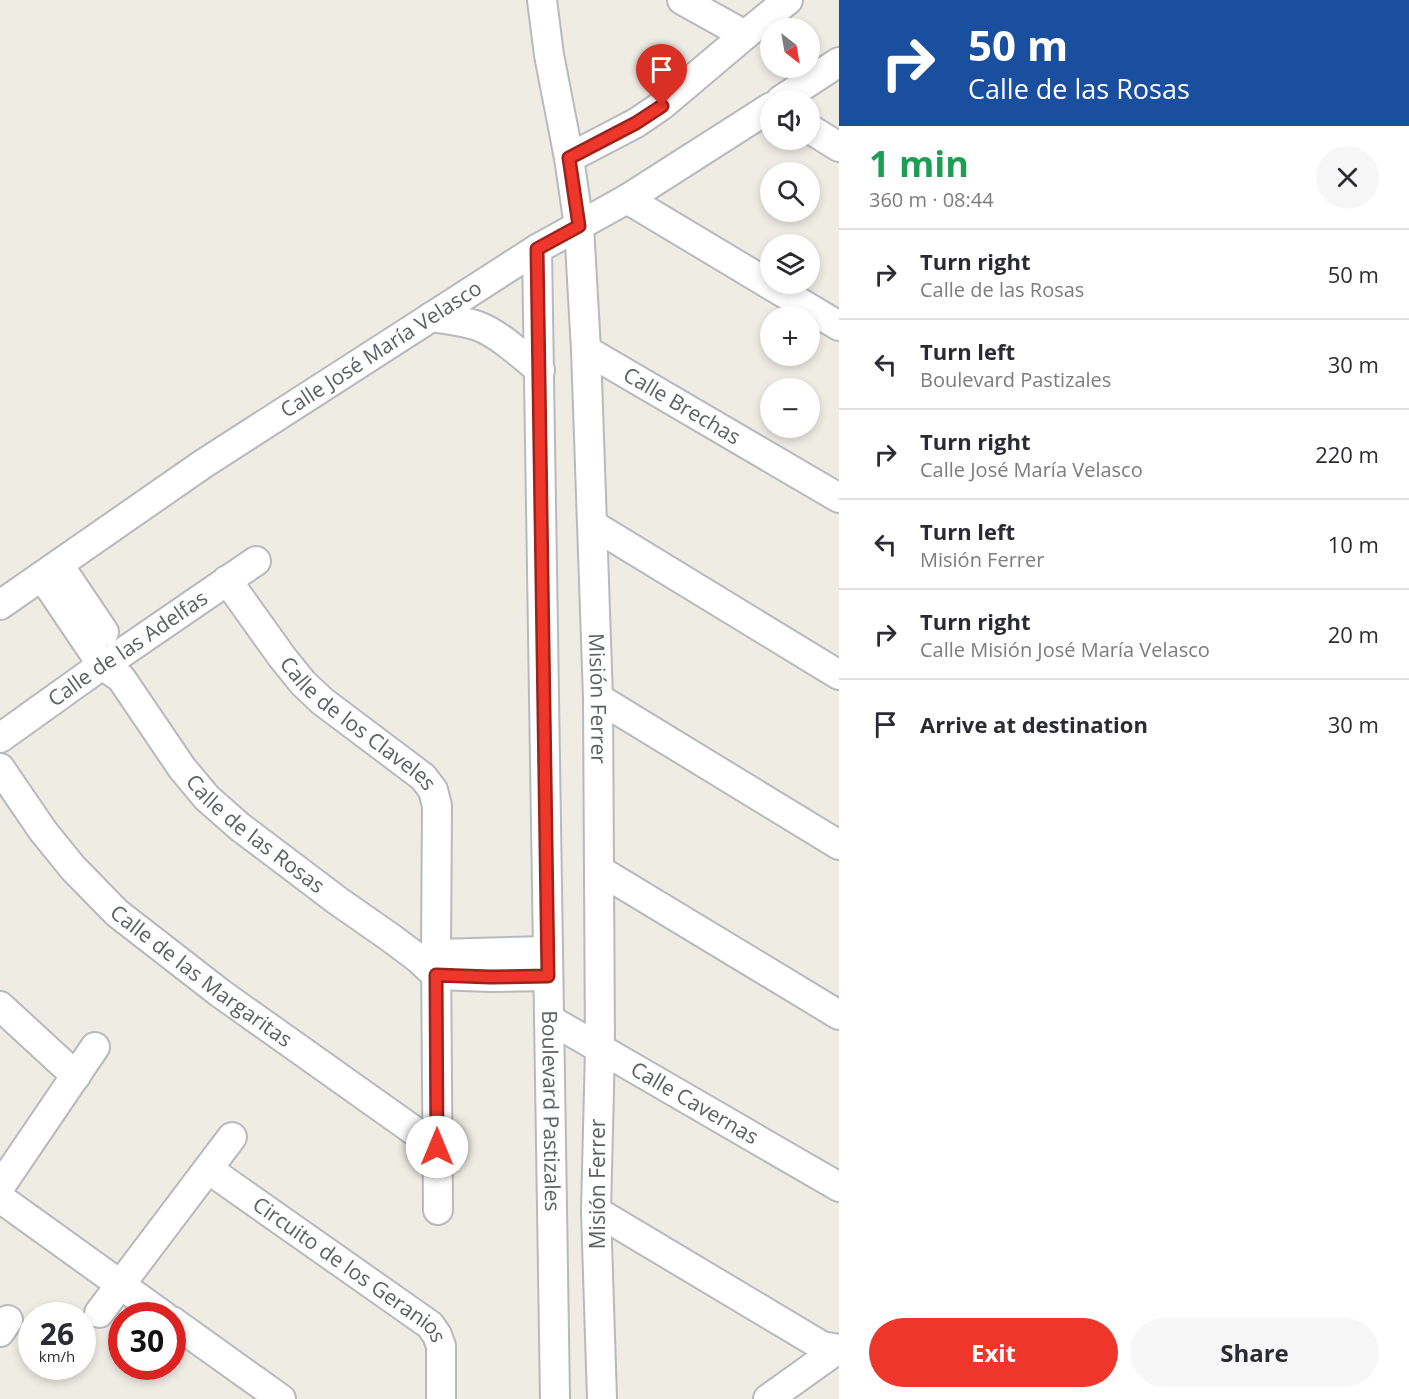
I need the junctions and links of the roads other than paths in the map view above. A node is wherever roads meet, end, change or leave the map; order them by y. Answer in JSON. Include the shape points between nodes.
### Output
{"nodes":[{"id":1,"x":542,"y":0,"type":"edge"},
{"id":2,"x":682,"y":0,"type":"edge"},
{"id":3,"x":788,"y":0,"type":"edge"},
{"id":4,"x":745,"y":35,"type":"junction"},
{"id":5,"x":839,"y":62,"type":"edge"},
{"id":6,"x":796,"y":90,"type":"edge"},
{"id":7,"x":760,"y":114,"type":"edge"},
{"id":8,"x":820,"y":135,"type":"edge"},
{"id":9,"x":839,"y":147,"type":"edge"},
{"id":10,"x":569,"y":158,"type":"junction"},
{"id":11,"x":627,"y":199,"type":"junction"},
{"id":12,"x":579,"y":226,"type":"junction"},
{"id":13,"x":537,"y":249,"type":"junction"},
{"id":14,"x":431,"y":317,"type":"junction"},
{"id":15,"x":839,"y":326,"type":"edge"},
{"id":16,"x":586,"y":350,"type":"junction"},
{"id":17,"x":540,"y":370,"type":"junction"},
{"id":18,"x":839,"y":498,"type":"edge"},
{"id":19,"x":593,"y":525,"type":"junction"},
{"id":20,"x":256,"y":561,"type":"dead end"},
{"id":21,"x":51,"y":570,"type":"junction"},
{"id":22,"x":227,"y":580,"type":"junction"},
{"id":23,"x":0,"y":605,"type":"edge"},
{"id":24,"x":114,"y":666,"type":"junction"},
{"id":25,"x":839,"y":675,"type":"edge"},
{"id":26,"x":598,"y":698,"type":"junction"},
{"id":27,"x":0,"y":738,"type":"edge"},
{"id":28,"x":0,"y":768,"type":"edge"},
{"id":29,"x":839,"y":845,"type":"edge"},
{"id":30,"x":599,"y":870,"type":"junction"},
{"id":31,"x":430,"y":963,"type":"junction"},
{"id":32,"x":548,"y":964,"type":"junction"},
{"id":33,"x":0,"y":1006,"type":"edge"},
{"id":34,"x":839,"y":1015,"type":"edge"},
{"id":35,"x":549,"y":1019,"type":"junction"},
{"id":36,"x":95,"y":1047,"type":"dead end"},
{"id":37,"x":600,"y":1049,"type":"junction"},
{"id":38,"x":76,"y":1076,"type":"junction"},
{"id":39,"x":232,"y":1137,"type":"dead end"},
{"id":40,"x":437,"y":1147,"type":"junction"},
{"id":41,"x":208,"y":1169,"type":"junction"},
{"id":42,"x":0,"y":1186,"type":"edge"},
{"id":43,"x":839,"y":1187,"type":"edge"},
{"id":44,"x":0,"y":1198,"type":"edge"},
{"id":45,"x":438,"y":1210,"type":"dead end"},
{"id":46,"x":596,"y":1211,"type":"junction"},
{"id":47,"x":120,"y":1284,"type":"junction"},
{"id":48,"x":145,"y":1302,"type":"edge"},
{"id":49,"x":99,"y":1313,"type":"dead end"},
{"id":50,"x":186,"y":1332,"type":"edge"},
{"id":51,"x":838,"y":1349,"type":"edge"},
{"id":52,"x":281,"y":1399,"type":"edge"},
{"id":53,"x":441,"y":1399,"type":"edge"},
{"id":54,"x":555,"y":1399,"type":"edge"},
{"id":55,"x":602,"y":1399,"type":"edge"},
{"id":56,"x":768,"y":1399,"type":"edge"}],
"edges":[{"from":1,"to":10,"type":"street","name":"Misión Ferrer"},
{"from":2,"to":4,"type":"street"},
{"from":3,"to":4,"type":"street"},
{"from":4,"to":10,"type":"street","via":[[662,106]]},
{"from":5,"to":6,"type":"street"},
{"from":7,"to":11,"type":"street","name":"Calle José María Velasco"},
{"from":8,"to":9,"type":"street"},
{"from":10,"to":12,"type":"street","name":"Misión Ferrer"},
{"from":11,"to":12,"type":"street","name":"Calle José María Velasco"},
{"from":11,"to":15,"type":"street"},
{"from":12,"to":13,"type":"street","name":"Calle José María Velasco"},
{"from":12,"to":16,"type":"street","name":"Misión Ferrer"},
{"from":13,"to":14,"type":"street","name":"Calle José María Velasco"},
{"from":13,"to":17,"type":"street","name":"Boulevard Pastizales"},
{"from":14,"to":17,"type":"street","via":[[488,330]]},
{"from":14,"to":21,"type":"street","name":"Calle José María Velasco","via":[[203,464]]},
{"from":16,"to":18,"type":"street","name":"Calle Brechas"},
{"from":16,"to":19,"type":"street","name":"Misión Ferrer"},
{"from":17,"to":32,"type":"street","name":"Boulevard Pastizales"},
{"from":19,"to":25,"type":"street"},
{"from":19,"to":26,"type":"street","name":"Misión Ferrer"},
{"from":20,"to":22,"type":"street","name":"Calle de las Adelfas"},
{"from":21,"to":23,"type":"street","name":"Calle José María Velasco"},
{"from":21,"to":24,"type":"street","name":"Calle de las Rosas"},
{"from":22,"to":24,"type":"street","name":"Calle de las Adelfas"},
{"from":22,"to":31,"type":"street","name":"Calle de los Claveles","via":[[303,683],[423,777],[434,790],[437,806]]},
{"from":24,"to":27,"type":"street","name":"Calle de las Adelfas"},
{"from":24,"to":31,"type":"street","name":"Calle de las Rosas","via":[[182,768],[207,798],[338,901]]},
{"from":26,"to":29,"type":"street"},
{"from":26,"to":30,"type":"street","name":"Misión Ferrer"},
{"from":28,"to":40,"type":"street","name":"Calle de las Margaritas","via":[[42,831],[117,913],[220,993]]},
{"from":30,"to":34,"type":"street"},
{"from":30,"to":37,"type":"street","name":"Misión Ferrer"},
{"from":31,"to":32,"type":"street","via":[[490,977]]},
{"from":31,"to":40,"type":"street","name":"Calle de los Claveles"},
{"from":32,"to":35,"type":"street","name":"Boulevard Pastizales"},
{"from":33,"to":38,"type":"street"},
{"from":35,"to":37,"type":"street","name":"Calle Cavernas"},
{"from":35,"to":54,"type":"street","name":"Boulevard Pastizales"},
{"from":36,"to":38,"type":"street"},
{"from":37,"to":43,"type":"street","name":"Calle Cavernas"},
{"from":37,"to":46,"type":"street","name":"Misión Ferrer"},
{"from":38,"to":42,"type":"street"},
{"from":39,"to":41,"type":"street"},
{"from":40,"to":45,"type":"street","name":"Calle de los Claveles"},
{"from":41,"to":47,"type":"street"},
{"from":41,"to":53,"type":"street","name":"Circuito de los Geranios","via":[[429,1325],[441,1346]]},
{"from":44,"to":47,"type":"street"},
{"from":46,"to":51,"type":"street","via":[[811,1340]]},
{"from":46,"to":55,"type":"street","name":"Misión Ferrer"},
{"from":47,"to":48,"type":"street"},
{"from":47,"to":49,"type":"street"},
{"from":50,"to":52,"type":"street"},
{"from":51,"to":56,"type":"street"}]}
